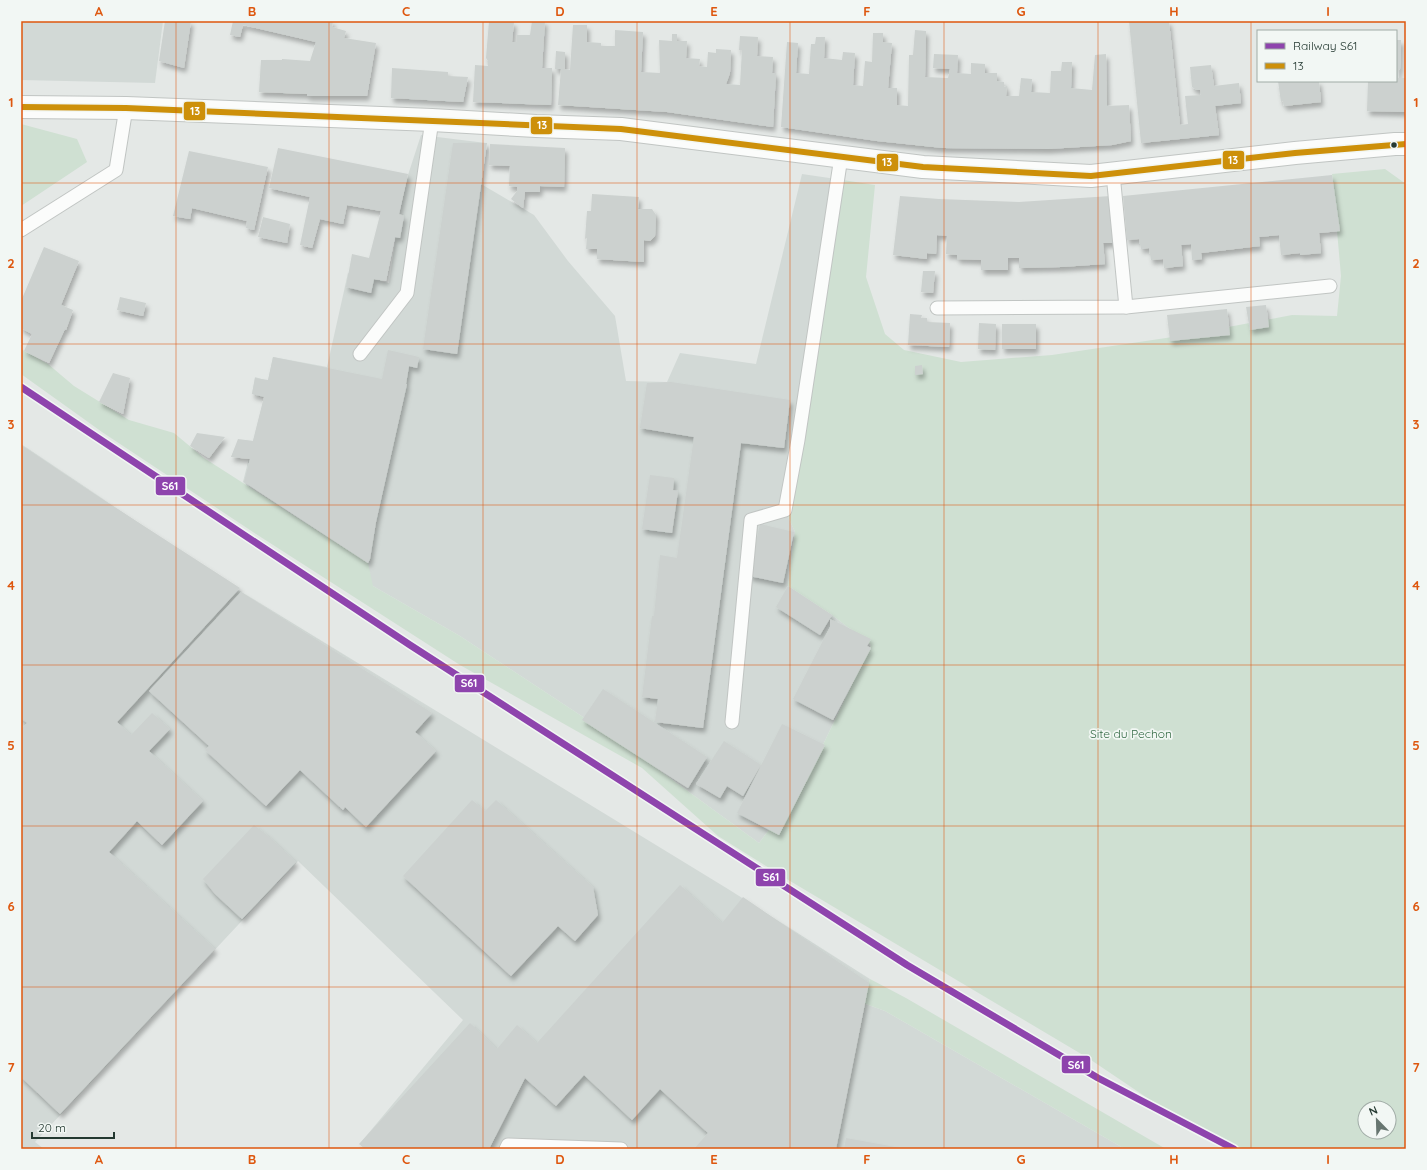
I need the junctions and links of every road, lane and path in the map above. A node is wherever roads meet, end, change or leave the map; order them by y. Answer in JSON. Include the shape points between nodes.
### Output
{"nodes":[{"id":1,"x":21,"y":107,"type":"edge"},
{"id":2,"x":126,"y":108,"type":"junction"},
{"id":3,"x":432,"y":120,"type":"junction"},
{"id":4,"x":1406,"y":144,"type":"edge"},
{"id":5,"x":841,"y":157,"type":"junction"},
{"id":6,"x":1113,"y":174,"type":"junction"},
{"id":7,"x":21,"y":230,"type":"edge"},
{"id":8,"x":1330,"y":286,"type":"dead end"},
{"id":9,"x":1126,"y":307,"type":"junction"},
{"id":10,"x":937,"y":308,"type":"dead end"},
{"id":11,"x":360,"y":354,"type":"dead end"},
{"id":12,"x":732,"y":722,"type":"dead end"},
{"id":13,"x":506,"y":1149,"type":"edge"},
{"id":14,"x":621,"y":1149,"type":"edge"}],
"edges":[{"from":1,"to":2,"type":"street"},
{"from":2,"to":3,"type":"street"},
{"from":2,"to":7,"type":"lane","via":[[116,170]]},
{"from":3,"to":5,"type":"street","via":[[621,129]]},
{"from":3,"to":11,"type":"lane","via":[[407,293]]},
{"from":4,"to":6,"type":"street","via":[[1295,153]]},
{"from":5,"to":6,"type":"street","via":[[923,168],[1091,176]]},
{"from":5,"to":12,"type":"lane","via":[[785,510],[751,520]]},
{"from":6,"to":9,"type":"lane"},
{"from":8,"to":9,"type":"lane"},
{"from":9,"to":10,"type":"lane"},
{"from":13,"to":14,"type":"lane","via":[[508,1145]]}]}
